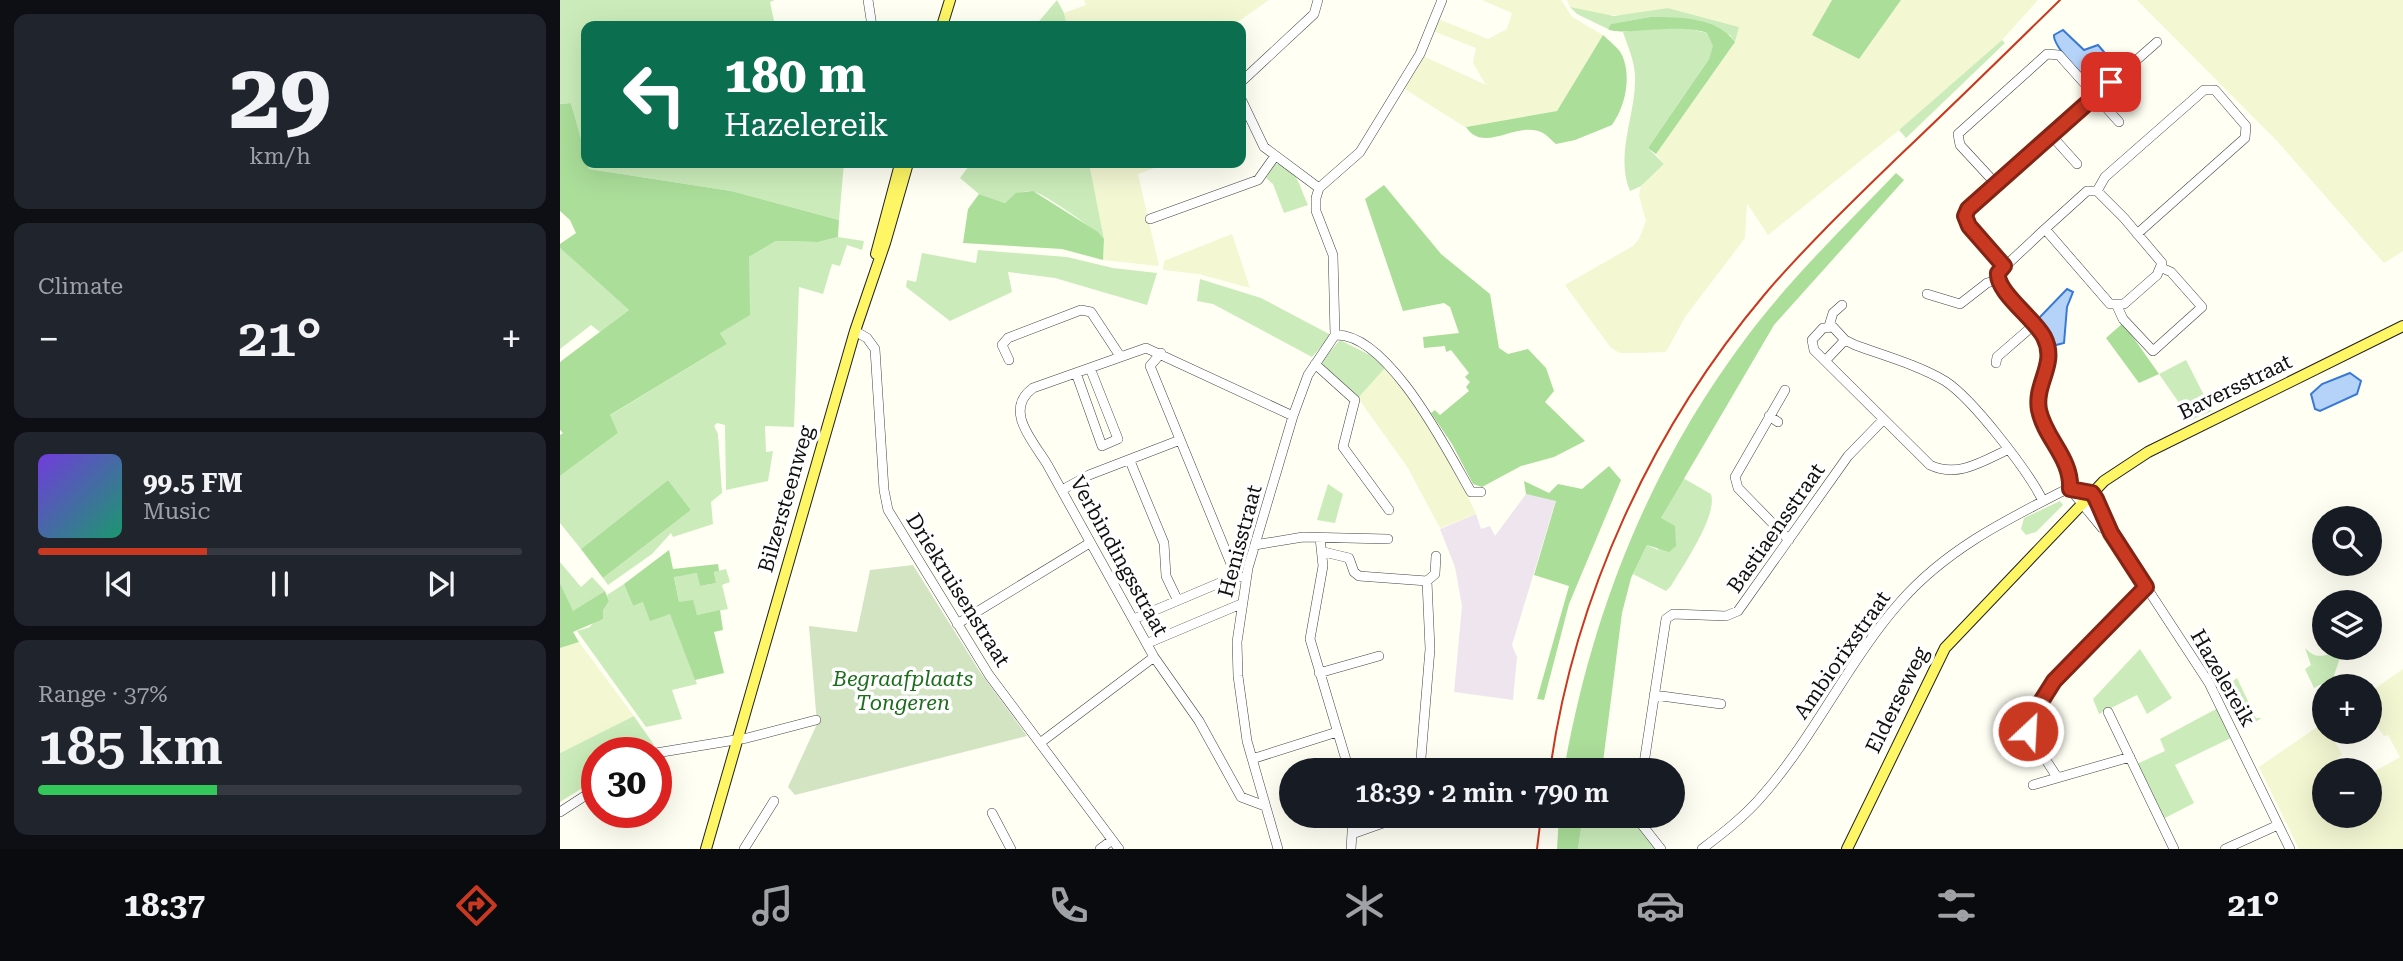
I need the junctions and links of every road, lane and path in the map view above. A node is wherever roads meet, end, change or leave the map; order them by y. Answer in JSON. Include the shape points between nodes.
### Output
{"nodes":[{"id":1,"x":867,"y":0,"type":"edge"},
{"id":2,"x":950,"y":0,"type":"edge"},
{"id":3,"x":1318,"y":0,"type":"edge"},
{"id":4,"x":1441,"y":0,"type":"edge"},
{"id":5,"x":871,"y":21,"type":"edge"},
{"id":6,"x":944,"y":21,"type":"edge"},
{"id":7,"x":2157,"y":42,"type":"dead end"},
{"id":8,"x":1246,"y":77,"type":"edge"},
{"id":9,"x":2096,"y":95,"type":"junction"},
{"id":10,"x":1246,"y":109,"type":"edge"},
{"id":11,"x":2119,"y":122,"type":"dead end"},
{"id":12,"x":2051,"y":135,"type":"junction"},
{"id":13,"x":1275,"y":156,"type":"junction"},
{"id":14,"x":2077,"y":164,"type":"dead end"},
{"id":15,"x":900,"y":168,"type":"edge"},
{"id":16,"x":907,"y":168,"type":"edge"},
{"id":17,"x":1996,"y":184,"type":"junction"},
{"id":18,"x":1320,"y":188,"type":"junction"},
{"id":19,"x":2097,"y":191,"type":"junction"},
{"id":20,"x":1150,"y":219,"type":"dead end"},
{"id":21,"x":2045,"y":229,"type":"junction"},
{"id":22,"x":2137,"y":234,"type":"junction"},
{"id":23,"x":2004,"y":266,"type":"junction"},
{"id":24,"x":2161,"y":268,"type":"junction"},
{"id":25,"x":873,"y":270,"type":"junction"},
{"id":26,"x":1997,"y":280,"type":"junction"},
{"id":27,"x":1927,"y":294,"type":"dead end"},
{"id":28,"x":1842,"y":305,"type":"dead end"},
{"id":29,"x":2117,"y":306,"type":"junction"},
{"id":30,"x":2035,"y":324,"type":"junction"},
{"id":31,"x":1829,"y":326,"type":"junction"},
{"id":32,"x":2403,"y":326,"type":"edge"},
{"id":33,"x":855,"y":331,"type":"junction"},
{"id":34,"x":1335,"y":335,"type":"junction"},
{"id":35,"x":1845,"y":340,"type":"junction"},
{"id":36,"x":1161,"y":353,"type":"junction"},
{"id":37,"x":1120,"y":356,"type":"junction"},
{"id":38,"x":1009,"y":360,"type":"dead end"},
{"id":39,"x":1825,"y":361,"type":"junction"},
{"id":40,"x":1996,"y":363,"type":"dead end"},
{"id":41,"x":1315,"y":364,"type":"junction"},
{"id":42,"x":1090,"y":368,"type":"junction"},
{"id":43,"x":1076,"y":373,"type":"junction"},
{"id":44,"x":1785,"y":390,"type":"dead end"},
{"id":45,"x":1293,"y":416,"type":"junction"},
{"id":46,"x":1769,"y":416,"type":"junction"},
{"id":47,"x":1883,"y":420,"type":"junction"},
{"id":48,"x":1778,"y":422,"type":"dead end"},
{"id":49,"x":1180,"y":440,"type":"junction"},
{"id":50,"x":2007,"y":450,"type":"junction"},
{"id":51,"x":1130,"y":461,"type":"junction"},
{"id":52,"x":2070,"y":489,"type":"junction"},
{"id":53,"x":1062,"y":490,"type":"junction"},
{"id":54,"x":1481,"y":492,"type":"dead end"},
{"id":55,"x":2092,"y":493,"type":"junction"},
{"id":56,"x":2043,"y":501,"type":"junction"},
{"id":57,"x":2081,"y":503,"type":"junction"},
{"id":58,"x":1389,"y":510,"type":"dead end"},
{"id":59,"x":2111,"y":533,"type":"junction"},
{"id":60,"x":1320,"y":538,"type":"junction"},
{"id":61,"x":1388,"y":539,"type":"dead end"},
{"id":62,"x":1789,"y":540,"type":"junction"},
{"id":63,"x":1088,"y":544,"type":"junction"},
{"id":64,"x":1255,"y":545,"type":"junction"},
{"id":65,"x":1324,"y":552,"type":"junction"},
{"id":66,"x":1436,"y":556,"type":"dead end"},
{"id":67,"x":1241,"y":577,"type":"junction"},
{"id":68,"x":1427,"y":581,"type":"junction"},
{"id":69,"x":2146,"y":587,"type":"junction"},
{"id":70,"x":1177,"y":599,"type":"junction"},
{"id":71,"x":1241,"y":604,"type":"junction"},
{"id":72,"x":1134,"y":619,"type":"junction"},
{"id":73,"x":957,"y":624,"type":"junction"},
{"id":74,"x":1148,"y":643,"type":"junction"},
{"id":75,"x":1379,"y":656,"type":"dead end"},
{"id":76,"x":1154,"y":657,"type":"junction"},
{"id":77,"x":1319,"y":673,"type":"junction"},
{"id":78,"x":1654,"y":695,"type":"junction"},
{"id":79,"x":1721,"y":704,"type":"dead end"},
{"id":80,"x":2108,"y":712,"type":"dead end"},
{"id":81,"x":816,"y":720,"type":"dead end"},
{"id":82,"x":1337,"y":732,"type":"junction"},
{"id":83,"x":738,"y":739,"type":"junction"},
{"id":84,"x":1040,"y":743,"type":"junction"},
{"id":85,"x":672,"y":750,"type":"edge"},
{"id":86,"x":2130,"y":757,"type":"junction"},
{"id":87,"x":1252,"y":758,"type":"junction"},
{"id":88,"x":1345,"y":758,"type":"edge"},
{"id":89,"x":1421,"y":758,"type":"edge"},
{"id":90,"x":1645,"y":758,"type":"edge"},
{"id":91,"x":2057,"y":777,"type":"junction"},
{"id":92,"x":2033,"y":785,"type":"dead end"},
{"id":93,"x":581,"y":798,"type":"edge"},
{"id":94,"x":775,"y":801,"type":"dead end"},
{"id":95,"x":1265,"y":806,"type":"junction"},
{"id":96,"x":560,"y":811,"type":"edge"},
{"id":97,"x":992,"y":813,"type":"dead end"},
{"id":98,"x":2278,"y":825,"type":"junction"},
{"id":99,"x":1352,"y":828,"type":"edge"},
{"id":100,"x":1369,"y":828,"type":"edge"},
{"id":101,"x":1644,"y":828,"type":"edge"},
{"id":102,"x":1352,"y":834,"type":"junction"},
{"id":103,"x":1112,"y":840,"type":"junction"},
{"id":104,"x":706,"y":849,"type":"edge"},
{"id":105,"x":744,"y":849,"type":"edge"},
{"id":106,"x":1011,"y":849,"type":"edge"},
{"id":107,"x":1100,"y":849,"type":"edge"},
{"id":108,"x":1119,"y":849,"type":"edge"},
{"id":109,"x":1278,"y":849,"type":"edge"},
{"id":110,"x":1351,"y":849,"type":"edge"},
{"id":111,"x":1661,"y":849,"type":"edge"},
{"id":112,"x":1702,"y":849,"type":"edge"},
{"id":113,"x":1847,"y":849,"type":"edge"},
{"id":114,"x":2174,"y":849,"type":"edge"},
{"id":115,"x":2225,"y":849,"type":"edge"},
{"id":116,"x":2290,"y":849,"type":"edge"}],
"edges":[{"from":1,"to":5,"type":"street"},
{"from":2,"to":6,"type":"main road"},
{"from":3,"to":8,"type":"street","via":[[1314,14]]},
{"from":4,"to":18,"type":"street","via":[[1420,54],[1360,152]]},
{"from":7,"to":9,"type":"street"},
{"from":9,"to":11,"type":"street"},
{"from":9,"to":12,"type":"street"},
{"from":9,"to":17,"type":"street","via":[[2059,55],[2049,53],[1962,129],[1960,145]]},
{"from":10,"to":13,"type":"street","via":[[1265,147]]},
{"from":12,"to":14,"type":"street"},
{"from":12,"to":17,"type":"street"},
{"from":13,"to":18,"type":"street"},
{"from":13,"to":20,"type":"street","via":[[1258,180]]},
{"from":15,"to":25,"type":"main road","name":"Bilzersteenweg"},
{"from":16,"to":25,"type":"main road","name":"Bilzersteenweg"},
{"from":17,"to":23,"type":"street","via":[[1965,216]]},
{"from":18,"to":34,"type":"street","via":[[1316,211],[1333,256]]},
{"from":19,"to":21,"type":"street","via":[[2087,191]]},
{"from":19,"to":22,"type":"street"},
{"from":19,"to":22,"type":"street","via":[[2105,177],[2204,90],[2215,90],[2246,126],[2245,138]]},
{"from":21,"to":23,"type":"street"},
{"from":21,"to":29,"type":"street","via":[[2110,304]]},
{"from":22,"to":24,"type":"street","via":[[2160,258]]},
{"from":23,"to":26,"type":"street"},
{"from":24,"to":29,"type":"street"},
{"from":24,"to":29,"type":"street","via":[[2171,272],[2202,307],[2153,351]]},
{"from":25,"to":33,"type":"main road","name":"Bilzersteenweg"},
{"from":26,"to":27,"type":"street","via":[[1961,304]]},
{"from":26,"to":30,"type":"street"},
{"from":28,"to":31,"type":"street"},
{"from":30,"to":40,"type":"street","via":[[1997,357]]},
{"from":30,"to":52,"type":"street","via":[[2049,351],[2039,409],[2067,466]]},
{"from":31,"to":35,"type":"street"},
{"from":31,"to":39,"type":"street","via":[[1811,344]]},
{"from":32,"to":55,"type":"main road","name":"Baversstraat","via":[[2131,461]]},
{"from":33,"to":73,"type":"street","name":"Driekruisenstraat","via":[[876,349],[888,510]]},
{"from":33,"to":83,"type":"main road","name":"Bilzersteenweg"},
{"from":34,"to":41,"type":"street","name":"Henisstraat"},
{"from":34,"to":54,"type":"street","via":[[1350,336],[1365,345],[1393,372],[1425,410],[1471,492]]},
{"from":35,"to":39,"type":"street"},
{"from":35,"to":50,"type":"street","via":[[1946,382],[1965,397]]},
{"from":36,"to":37,"type":"street","name":"Verbindingsstraat","via":[[1142,348]]},
{"from":36,"to":45,"type":"street"},
{"from":36,"to":49,"type":"street","via":[[1150,366]]},
{"from":37,"to":38,"type":"street","via":[[1091,312],[1081,310],[1008,338],[1002,345]]},
{"from":37,"to":42,"type":"street","name":"Verbindingsstraat"},
{"from":39,"to":47,"type":"street"},
{"from":41,"to":45,"type":"street","name":"Henisstraat"},
{"from":41,"to":58,"type":"street","via":[[1355,400],[1343,447]]},
{"from":42,"to":43,"type":"street","name":"Verbindingsstraat"},
{"from":42,"to":43,"type":"street","via":[[1118,439],[1102,446]]},
{"from":43,"to":53,"type":"street","name":"Verbindingsstraat","via":[[1033,388],[1019,412]]},
{"from":44,"to":46,"type":"street"},
{"from":45,"to":64,"type":"street","name":"Henisstraat"},
{"from":46,"to":48,"type":"street"},
{"from":46,"to":62,"type":"street","via":[[1737,469],[1735,481]]},
{"from":47,"to":50,"type":"street","via":[[1939,469],[1960,470]]},
{"from":47,"to":62,"type":"street","name":"Bastiaensstraat","via":[[1848,456]]},
{"from":49,"to":51,"type":"street"},
{"from":49,"to":67,"type":"street"},
{"from":50,"to":56,"type":"street"},
{"from":51,"to":53,"type":"street"},
{"from":51,"to":70,"type":"street","via":[[1164,543],[1166,576]]},
{"from":52,"to":55,"type":"street"},
{"from":52,"to":56,"type":"street","name":"Ambiorixstraat"},
{"from":52,"to":57,"type":"street"},
{"from":53,"to":63,"type":"street","name":"Verbindingsstraat"},
{"from":55,"to":57,"type":"main road","name":"Elderseweg"},
{"from":55,"to":59,"type":"street","name":"Hazelereik"},
{"from":56,"to":112,"type":"street","name":"Ambiorixstraat","via":[[1955,551],[1901,601],[1780,774],[1756,802]]},
{"from":57,"to":59,"type":"street","name":"Hazelereik"},
{"from":57,"to":113,"type":"main road","name":"Elderseweg","via":[[1945,648]]},
{"from":59,"to":69,"type":"street","name":"Hazelereik"},
{"from":60,"to":61,"type":"street"},
{"from":60,"to":64,"type":"street"},
{"from":60,"to":65,"type":"street"},
{"from":62,"to":78,"type":"street","name":"Bastiaensstraat","via":[[1734,614],[1677,614],[1666,619]]},
{"from":63,"to":72,"type":"street","name":"Verbindingsstraat"},
{"from":63,"to":73,"type":"street"},
{"from":64,"to":67,"type":"street","name":"Henisstraat"},
{"from":65,"to":68,"type":"street","via":[[1349,558],[1359,576]]},
{"from":65,"to":77,"type":"street","via":[[1309,632]]},
{"from":66,"to":68,"type":"street","via":[[1435,574]]},
{"from":67,"to":70,"type":"street"},
{"from":67,"to":71,"type":"street","name":"Henisstraat"},
{"from":68,"to":89,"type":"street","via":[[1430,649]]},
{"from":69,"to":91,"type":"street","via":[[2054,681],[2027,724]]},
{"from":69,"to":98,"type":"street","name":"Hazelereik","via":[[2209,683]]},
{"from":70,"to":72,"type":"street"},
{"from":71,"to":74,"type":"street"},
{"from":71,"to":87,"type":"street","name":"Henisstraat","via":[[1238,676]]},
{"from":72,"to":74,"type":"street","name":"Verbindingsstraat"},
{"from":73,"to":84,"type":"street","name":"Driekruisenstraat"},
{"from":74,"to":76,"type":"street","name":"Verbindingsstraat"},
{"from":75,"to":77,"type":"street"},
{"from":76,"to":84,"type":"street"},
{"from":76,"to":95,"type":"street","name":"Verbindingsstraat","via":[[1199,721],[1241,797]]},
{"from":77,"to":82,"type":"street"},
{"from":78,"to":79,"type":"street"},
{"from":78,"to":90,"type":"street","name":"Bastiaensstraat"},
{"from":80,"to":86,"type":"street"},
{"from":81,"to":83,"type":"street"},
{"from":82,"to":87,"type":"street"},
{"from":82,"to":88,"type":"street"},
{"from":83,"to":85,"type":"street"},
{"from":83,"to":104,"type":"main road","name":"Bilzersteenweg"},
{"from":84,"to":103,"type":"street","name":"Driekruisenstraat"},
{"from":86,"to":91,"type":"street"},
{"from":86,"to":114,"type":"street"},
{"from":87,"to":95,"type":"street","name":"Henisstraat"},
{"from":91,"to":92,"type":"street"},
{"from":93,"to":96,"type":"street"},
{"from":94,"to":105,"type":"street"},
{"from":95,"to":109,"type":"street","name":"Henisstraat"},
{"from":97,"to":106,"type":"street"},
{"from":98,"to":115,"type":"street"},
{"from":98,"to":116,"type":"street","name":"Hazelereik"},
{"from":99,"to":102,"type":"street"},
{"from":100,"to":102,"type":"street"},
{"from":101,"to":111,"type":"street"},
{"from":102,"to":110,"type":"street"},
{"from":103,"to":107,"type":"street"},
{"from":103,"to":108,"type":"street","name":"Driekruisenstraat"}]}
